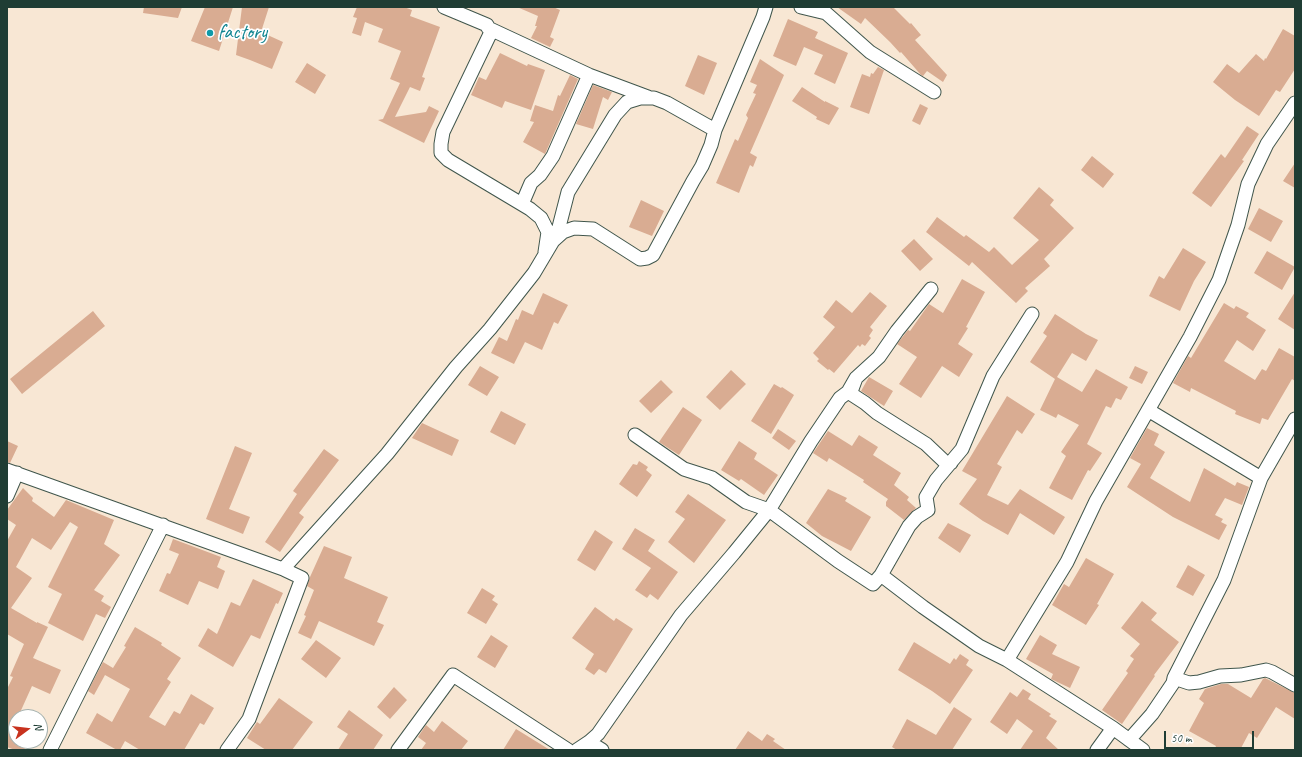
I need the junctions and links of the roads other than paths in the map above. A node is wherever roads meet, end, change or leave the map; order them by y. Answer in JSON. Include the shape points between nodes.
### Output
{"nodes":[{"id":1,"x":444,"y":7,"type":"edge"},
{"id":2,"x":766,"y":7,"type":"edge"},
{"id":3,"x":801,"y":7,"type":"edge"},
{"id":4,"x":488,"y":28,"type":"junction"},
{"id":5,"x":589,"y":75,"type":"junction"},
{"id":6,"x":934,"y":92,"type":"dead end"},
{"id":7,"x":651,"y":98,"type":"junction"},
{"id":8,"x":1295,"y":103,"type":"edge"},
{"id":9,"x":715,"y":130,"type":"junction"},
{"id":10,"x":522,"y":204,"type":"junction"},
{"id":11,"x":553,"y":241,"type":"junction"},
{"id":12,"x":545,"y":255,"type":"junction"},
{"id":13,"x":931,"y":289,"type":"dead end"},
{"id":14,"x":1032,"y":314,"type":"dead end"},
{"id":15,"x":856,"y":378,"type":"junction"},
{"id":16,"x":1148,"y":410,"type":"junction"},
{"id":17,"x":1295,"y":419,"type":"edge"},
{"id":18,"x":635,"y":435,"type":"dead end"},
{"id":19,"x":951,"y":463,"type":"junction"},
{"id":20,"x":12,"y":471,"type":"edge"},
{"id":21,"x":1261,"y":478,"type":"junction"},
{"id":22,"x":7,"y":496,"type":"edge"},
{"id":23,"x":769,"y":510,"type":"junction"},
{"id":24,"x":163,"y":525,"type":"junction"},
{"id":25,"x":283,"y":569,"type":"junction"},
{"id":26,"x":881,"y":575,"type":"junction"},
{"id":27,"x":1008,"y":660,"type":"junction"},
{"id":28,"x":1174,"y":678,"type":"junction"},
{"id":29,"x":1295,"y":685,"type":"edge"},
{"id":30,"x":1112,"y":728,"type":"junction"},
{"id":31,"x":1129,"y":740,"type":"junction"},
{"id":32,"x":590,"y":742,"type":"junction"},
{"id":33,"x":50,"y":750,"type":"edge"},
{"id":34,"x":227,"y":750,"type":"edge"},
{"id":35,"x":398,"y":750,"type":"edge"},
{"id":36,"x":568,"y":750,"type":"edge"},
{"id":37,"x":577,"y":750,"type":"edge"},
{"id":38,"x":602,"y":750,"type":"edge"},
{"id":39,"x":1097,"y":750,"type":"edge"},
{"id":40,"x":1142,"y":750,"type":"edge"}],
"edges":[{"from":1,"to":4,"type":"street","via":[[486,24]]},
{"from":2,"to":9,"type":"street"},
{"from":3,"to":6,"type":"street","via":[[826,13],[870,52]]},
{"from":4,"to":5,"type":"street"},
{"from":4,"to":10,"type":"street","via":[[491,32],[488,39],[443,132],[442,153],[448,160]]},
{"from":5,"to":7,"type":"street"},
{"from":5,"to":10,"type":"street","via":[[553,156],[531,183]]},
{"from":7,"to":9,"type":"street","via":[[667,102]]},
{"from":7,"to":11,"type":"street","via":[[628,102],[615,115],[568,192]]},
{"from":8,"to":16,"type":"street","via":[[1267,144],[1248,184],[1238,225],[1219,280]]},
{"from":9,"to":11,"type":"street","via":[[702,166],[653,255],[640,258],[605,235],[589,228],[574,228],[563,232]]},
{"from":10,"to":12,"type":"street","via":[[541,218],[548,232]]},
{"from":11,"to":12,"type":"street"},
{"from":12,"to":25,"type":"street","via":[[534,274],[387,454]]},
{"from":13,"to":15,"type":"street","via":[[880,357]]},
{"from":14,"to":19,"type":"street","via":[[993,376],[962,449]]},
{"from":15,"to":19,"type":"street","via":[[848,392],[877,414],[926,444],[946,463]]},
{"from":15,"to":23,"type":"street","via":[[852,388],[840,398],[811,441]]},
{"from":16,"to":21,"type":"street"},
{"from":16,"to":27,"type":"street","via":[[1096,501],[1068,562]]},
{"from":17,"to":21,"type":"street"},
{"from":18,"to":23,"type":"street","via":[[684,469],[712,478],[746,502]]},
{"from":19,"to":26,"type":"street","via":[[936,480],[926,497],[928,510],[909,526]]},
{"from":20,"to":22,"type":"street"},
{"from":20,"to":24,"type":"street"},
{"from":21,"to":28,"type":"street","via":[[1224,580]]},
{"from":23,"to":26,"type":"street","via":[[873,584]]},
{"from":23,"to":32,"type":"street","via":[[681,615]]},
{"from":24,"to":25,"type":"street"},
{"from":24,"to":33,"type":"street"},
{"from":25,"to":34,"type":"street","via":[[302,578],[249,720]]},
{"from":26,"to":27,"type":"street","via":[[979,646]]},
{"from":27,"to":30,"type":"street"},
{"from":28,"to":29,"type":"street","via":[[1189,683],[1266,670]]},
{"from":28,"to":31,"type":"street","via":[[1152,714]]},
{"from":30,"to":31,"type":"street"},
{"from":30,"to":39,"type":"street"},
{"from":31,"to":40,"type":"street"},
{"from":32,"to":37,"type":"street"},
{"from":32,"to":38,"type":"street"},
{"from":35,"to":36,"type":"street","via":[[453,675]]}]}
